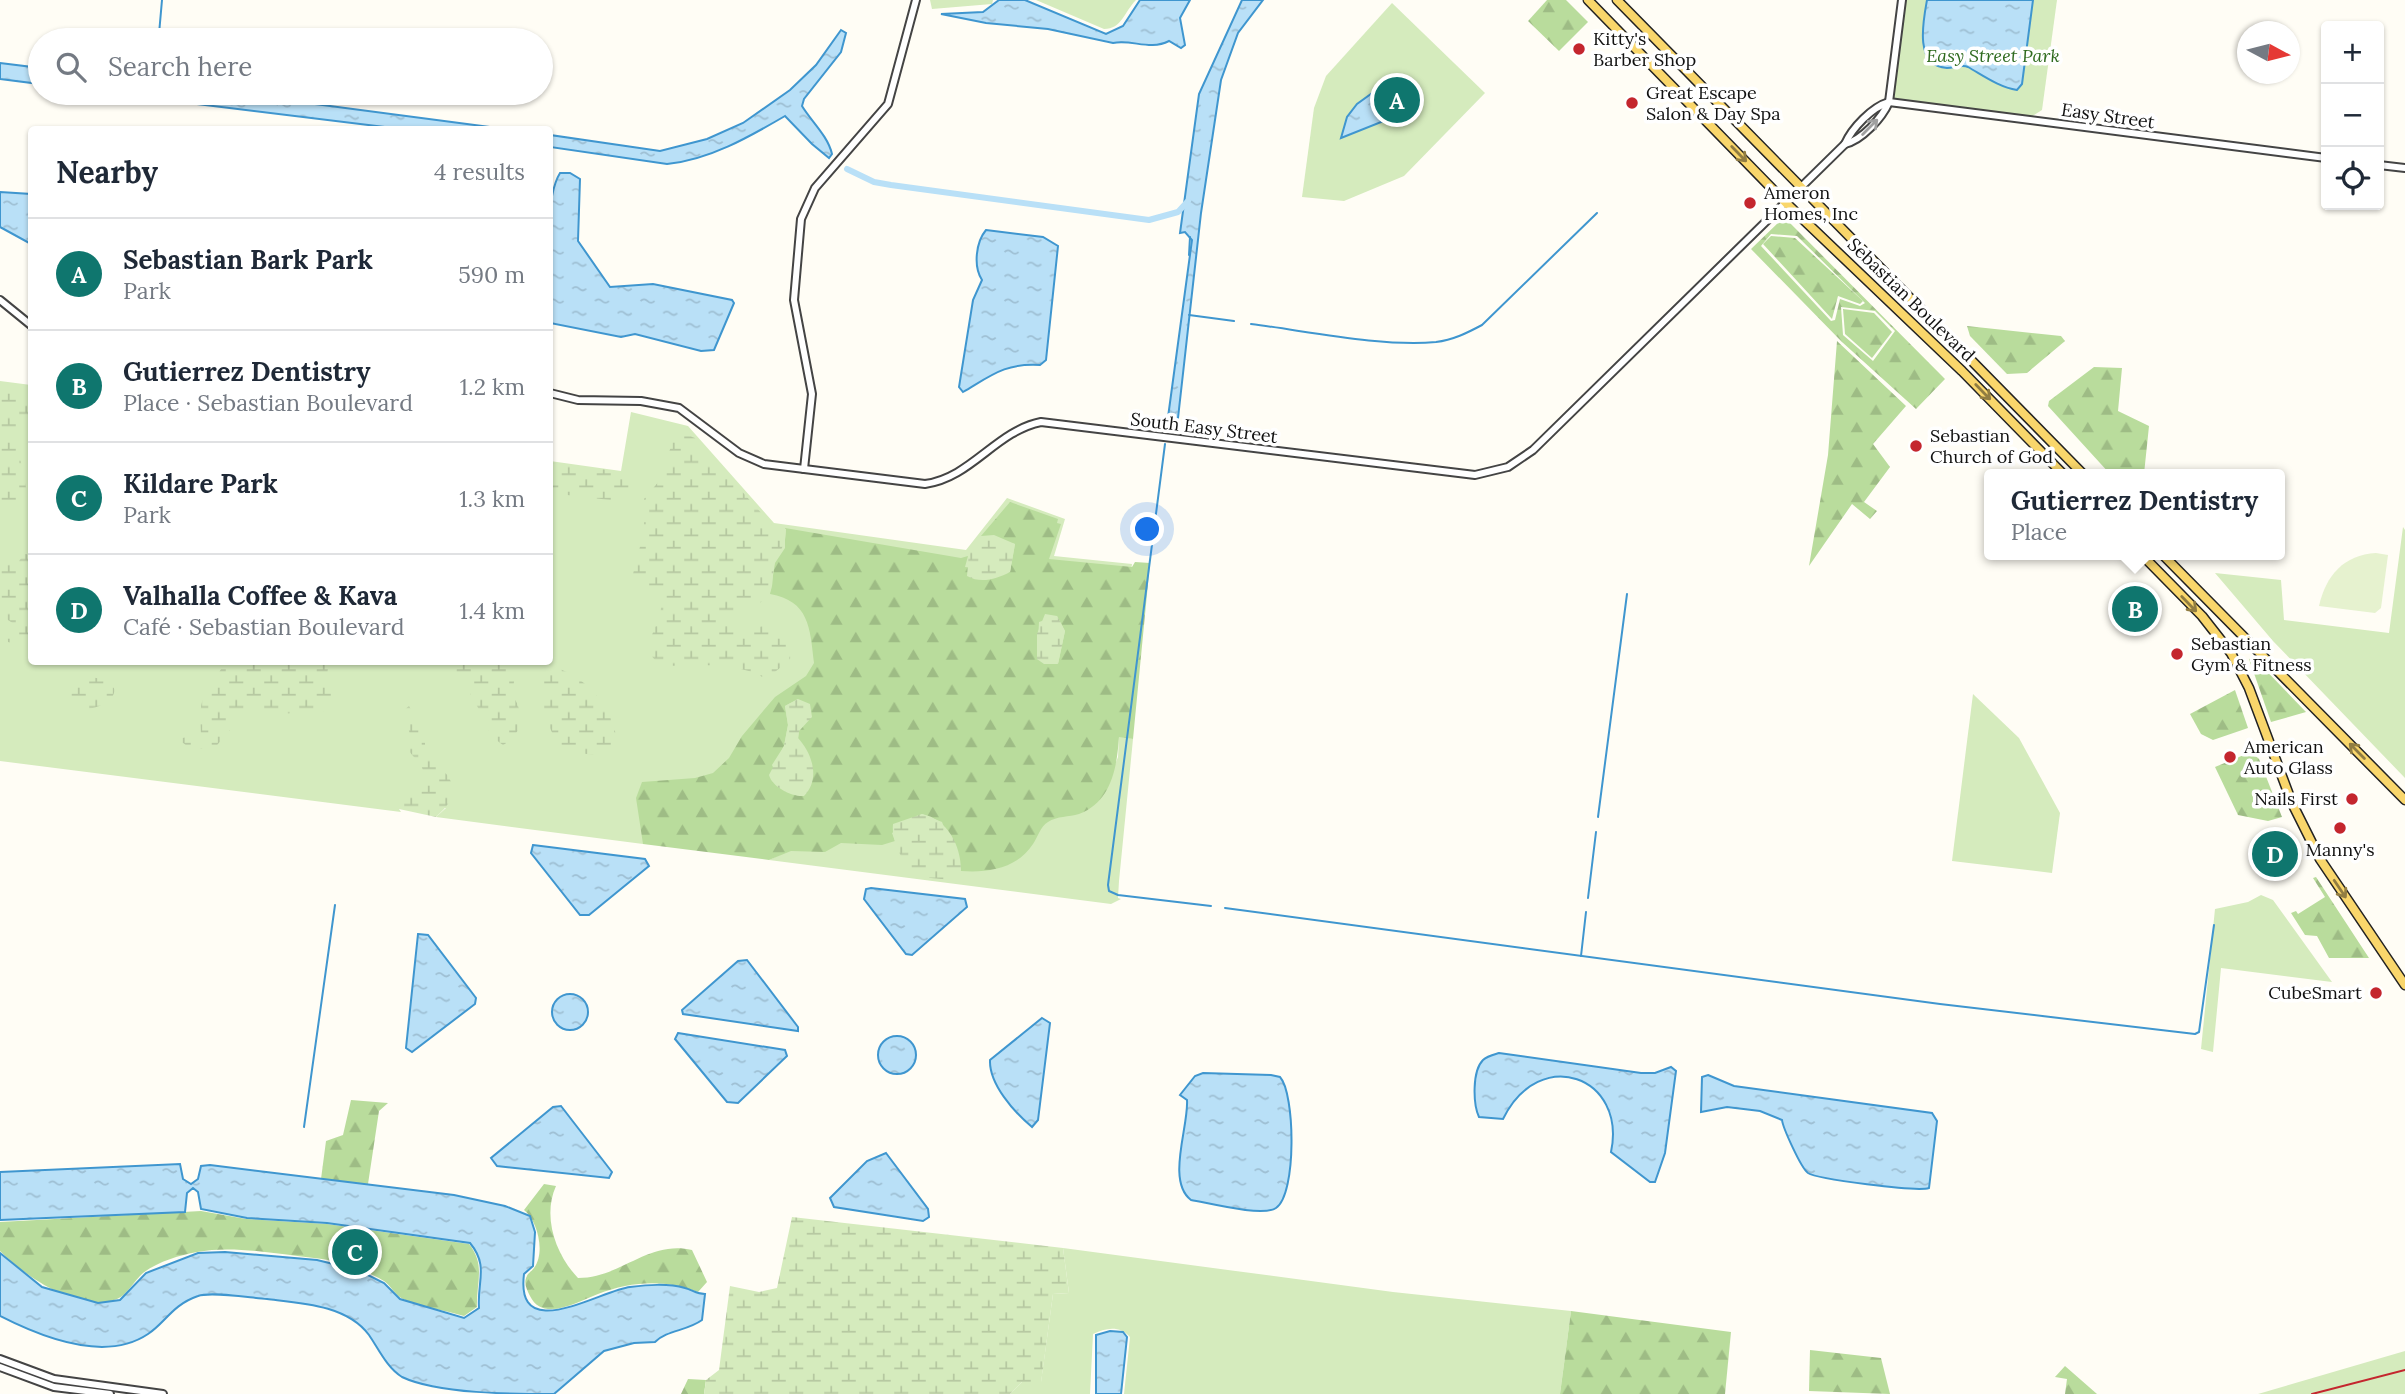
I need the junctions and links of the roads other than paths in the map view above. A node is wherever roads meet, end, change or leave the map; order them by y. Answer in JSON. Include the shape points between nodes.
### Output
{"nodes":[{"id":1,"x":916,"y":0,"type":"edge"},
{"id":2,"x":1588,"y":0,"type":"edge"},
{"id":3,"x":1617,"y":0,"type":"edge"},
{"id":4,"x":1902,"y":0,"type":"edge"},
{"id":5,"x":1889,"y":102,"type":"junction"},
{"id":6,"x":2321,"y":157,"type":"edge"},
{"id":7,"x":2384,"y":166,"type":"edge"},
{"id":8,"x":2405,"y":168,"type":"edge"},
{"id":9,"x":1801,"y":188,"type":"junction"},
{"id":10,"x":1786,"y":203,"type":"junction"},
{"id":11,"x":0,"y":300,"type":"edge"},
{"id":12,"x":28,"y":323,"type":"edge"},
{"id":13,"x":553,"y":394,"type":"edge"},
{"id":14,"x":804,"y":469,"type":"junction"},
{"id":15,"x":2058,"y":469,"type":"edge"},
{"id":16,"x":2078,"y":469,"type":"edge"},
{"id":17,"x":2147,"y":560,"type":"edge"},
{"id":18,"x":2167,"y":560,"type":"edge"},
{"id":19,"x":2405,"y":800,"type":"edge"},
{"id":20,"x":2405,"y":985,"type":"edge"},
{"id":21,"x":0,"y":1359,"type":"edge"},
{"id":22,"x":0,"y":1367,"type":"edge"},
{"id":23,"x":110,"y":1394,"type":"edge"},
{"id":24,"x":163,"y":1394,"type":"edge"}],
"edges":[{"from":1,"to":14,"type":"street","via":[[888,104],[815,188],[801,219],[794,300],[812,394]]},
{"from":2,"to":10,"type":"main road","name":"Sebastian Boulevard","one_way":true},
{"from":3,"to":9,"type":"main road","name":"Sebastian Boulevard"},
{"from":4,"to":5,"type":"street"},
{"from":5,"to":6,"type":"street","name":"Easy Street"},
{"from":5,"to":9,"type":"street","via":[[1849,135]]},
{"from":7,"to":8,"type":"street"},
{"from":9,"to":10,"type":"street"},
{"from":9,"to":16,"type":"main road","name":"Sebastian Boulevard"},
{"from":10,"to":14,"type":"street","name":"South Easy Street","via":[[1533,450],[1493,472],[1455,475],[1041,422],[1012,432],[963,470],[937,482]]},
{"from":10,"to":15,"type":"main road","name":"Sebastian Boulevard","one_way":true},
{"from":11,"to":12,"type":"street"},
{"from":13,"to":14,"type":"street","name":"South Easy Street","via":[[679,408],[750,459]]},
{"from":17,"to":20,"type":"main road","one_way":true,"via":[[2231,653],[2320,859]]},
{"from":19,"to":18,"type":"main road","one_way":true},
{"from":21,"to":24,"type":"street","via":[[54,1379]]},
{"from":22,"to":23,"type":"street","via":[[54,1387]]}]}
